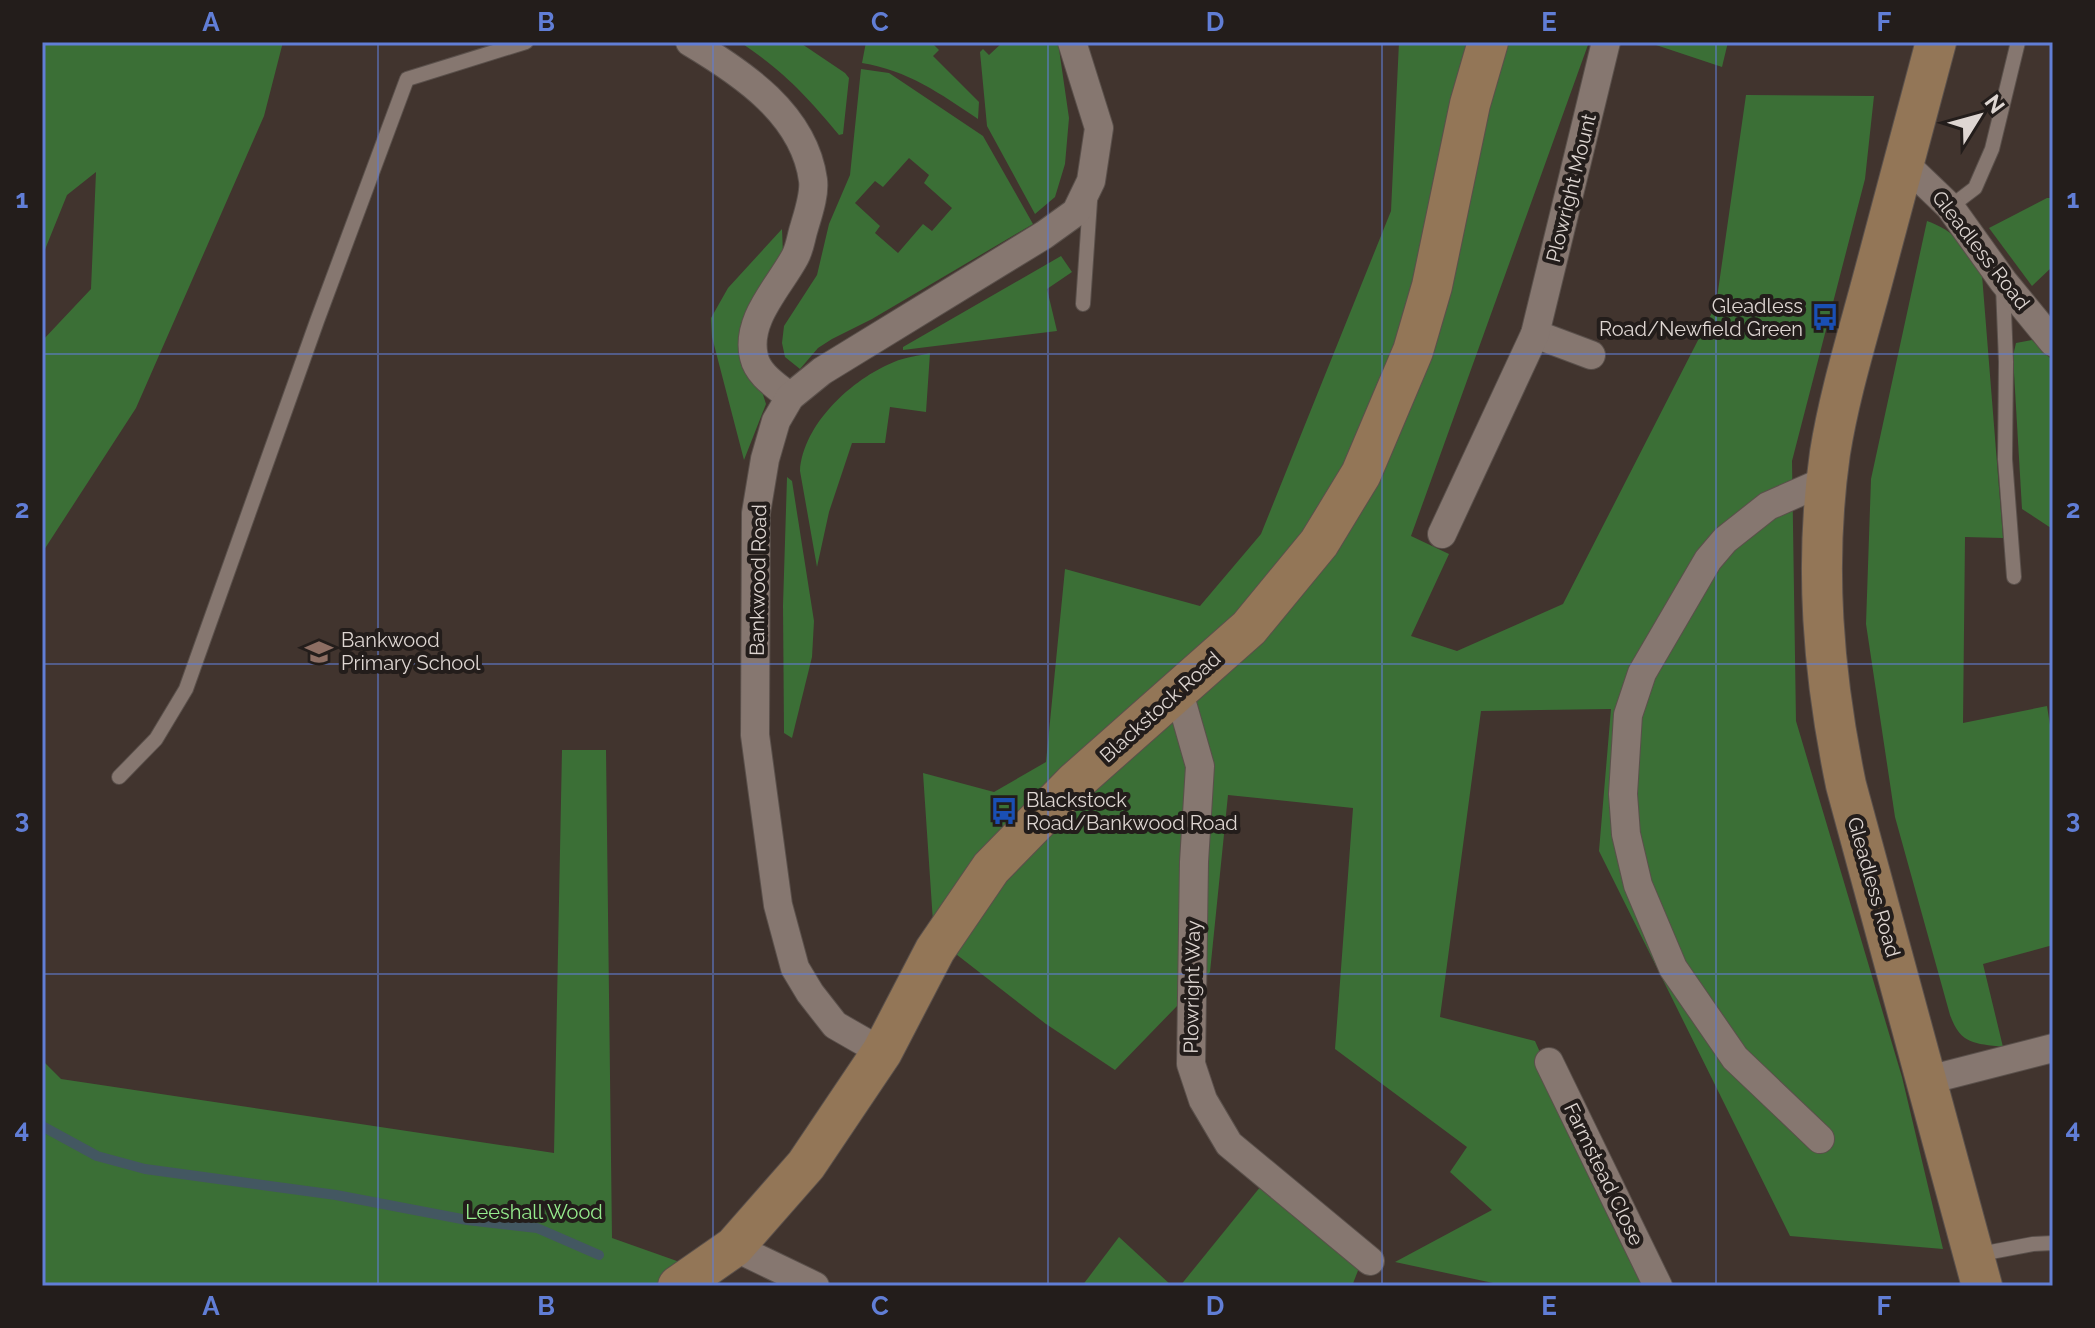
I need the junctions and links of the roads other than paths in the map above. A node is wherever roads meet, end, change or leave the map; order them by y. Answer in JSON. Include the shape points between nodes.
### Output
{"nodes":[{"id":1,"x":526,"y":42,"type":"edge"},
{"id":2,"x":690,"y":42,"type":"edge"},
{"id":3,"x":1072,"y":42,"type":"edge"},
{"id":4,"x":1488,"y":42,"type":"edge"},
{"id":5,"x":1606,"y":42,"type":"edge"},
{"id":6,"x":1936,"y":42,"type":"edge"},
{"id":7,"x":2018,"y":42,"type":"edge"},
{"id":8,"x":1904,"y":163,"type":"junction"},
{"id":9,"x":1091,"y":181,"type":"junction"},
{"id":10,"x":1950,"y":207,"type":"junction"},
{"id":11,"x":2003,"y":281,"type":"junction"},
{"id":12,"x":1083,"y":304,"type":"dead end"},
{"id":13,"x":1535,"y":334,"type":"junction"},
{"id":14,"x":2053,"y":342,"type":"edge"},
{"id":15,"x":1591,"y":355,"type":"dead end"},
{"id":16,"x":790,"y":397,"type":"junction"},
{"id":17,"x":1827,"y":480,"type":"junction"},
{"id":18,"x":1442,"y":534,"type":"dead end"},
{"id":19,"x":2014,"y":577,"type":"dead end"},
{"id":20,"x":1178,"y":689,"type":"junction"},
{"id":21,"x":119,"y":777,"type":"dead end"},
{"id":22,"x":2053,"y":1048,"type":"edge"},
{"id":23,"x":882,"y":1052,"type":"junction"},
{"id":24,"x":1549,"y":1062,"type":"dead end"},
{"id":25,"x":1928,"y":1080,"type":"junction"},
{"id":26,"x":1820,"y":1139,"type":"dead end"},
{"id":27,"x":2053,"y":1243,"type":"edge"},
{"id":28,"x":734,"y":1247,"type":"junction"},
{"id":29,"x":1370,"y":1261,"type":"dead end"},
{"id":30,"x":1979,"y":1271,"type":"edge"},
{"id":31,"x":678,"y":1286,"type":"edge"},
{"id":32,"x":815,"y":1286,"type":"edge"},
{"id":33,"x":1658,"y":1286,"type":"edge"}],
"edges":[{"from":1,"to":21,"type":"lane","via":[[407,79],[186,689],[156,739]]},
{"from":2,"to":16,"type":"street","via":[[736,70],[772,103],[799,136],[813,181],[796,255],[753,330],[754,358],[766,378]]},
{"from":3,"to":9,"type":"street","name":"Bankwood Road","via":[[1099,128]]},
{"from":4,"to":20,"type":"street","name":"Blackstock Road","via":[[1429,299],[1361,474],[1319,543],[1249,628]]},
{"from":5,"to":13,"type":"street","name":"Plowright Mount"},
{"from":6,"to":8,"type":"street","name":"Gleadless Road"},
{"from":7,"to":10,"type":"lane","via":[[1992,149],[1975,188]]},
{"from":8,"to":10,"type":"street","name":"Gleadless Road"},
{"from":8,"to":17,"type":"street","name":"Gleadless Road","via":[[1851,361]]},
{"from":9,"to":12,"type":"lane"},
{"from":9,"to":16,"type":"street","name":"Bankwood Road","via":[[1076,212],[1044,235],[822,371]]},
{"from":10,"to":11,"type":"street","name":"Gleadless Road"},
{"from":11,"to":14,"type":"street","name":"Gleadless Road"},
{"from":11,"to":19,"type":"lane","via":[[2005,459]]},
{"from":13,"to":15,"type":"street"},
{"from":13,"to":18,"type":"street","name":"Plowright Mount"},
{"from":16,"to":23,"type":"street","name":"Bankwood Road","via":[[776,421],[756,513],[755,735],[778,905],[795,968],[810,993],[835,1025]]},
{"from":17,"to":25,"type":"street","name":"Gleadless Road","via":[[1821,611],[1833,721]]},
{"from":17,"to":26,"type":"street","via":[[1768,506],[1708,560],[1642,673],[1628,715],[1623,794],[1638,885],[1673,968],[1735,1058]]},
{"from":20,"to":23,"type":"street","name":"Blackstock Road","via":[[1075,782],[991,868],[935,950]]},
{"from":20,"to":29,"type":"street","name":"Plowright Way","via":[[1200,766],[1191,1064],[1203,1100],[1229,1144]]},
{"from":22,"to":25,"type":"street"},
{"from":23,"to":28,"type":"street","name":"Blackstock Road","via":[[806,1165]]},
{"from":24,"to":33,"type":"street","name":"Farmstead Close"},
{"from":25,"to":30,"type":"street","name":"Gleadless Road"},
{"from":27,"to":30,"type":"lane","via":[[2033,1244]]},
{"from":28,"to":31,"type":"street","name":"Blackstock Road"},
{"from":28,"to":32,"type":"street"}]}
